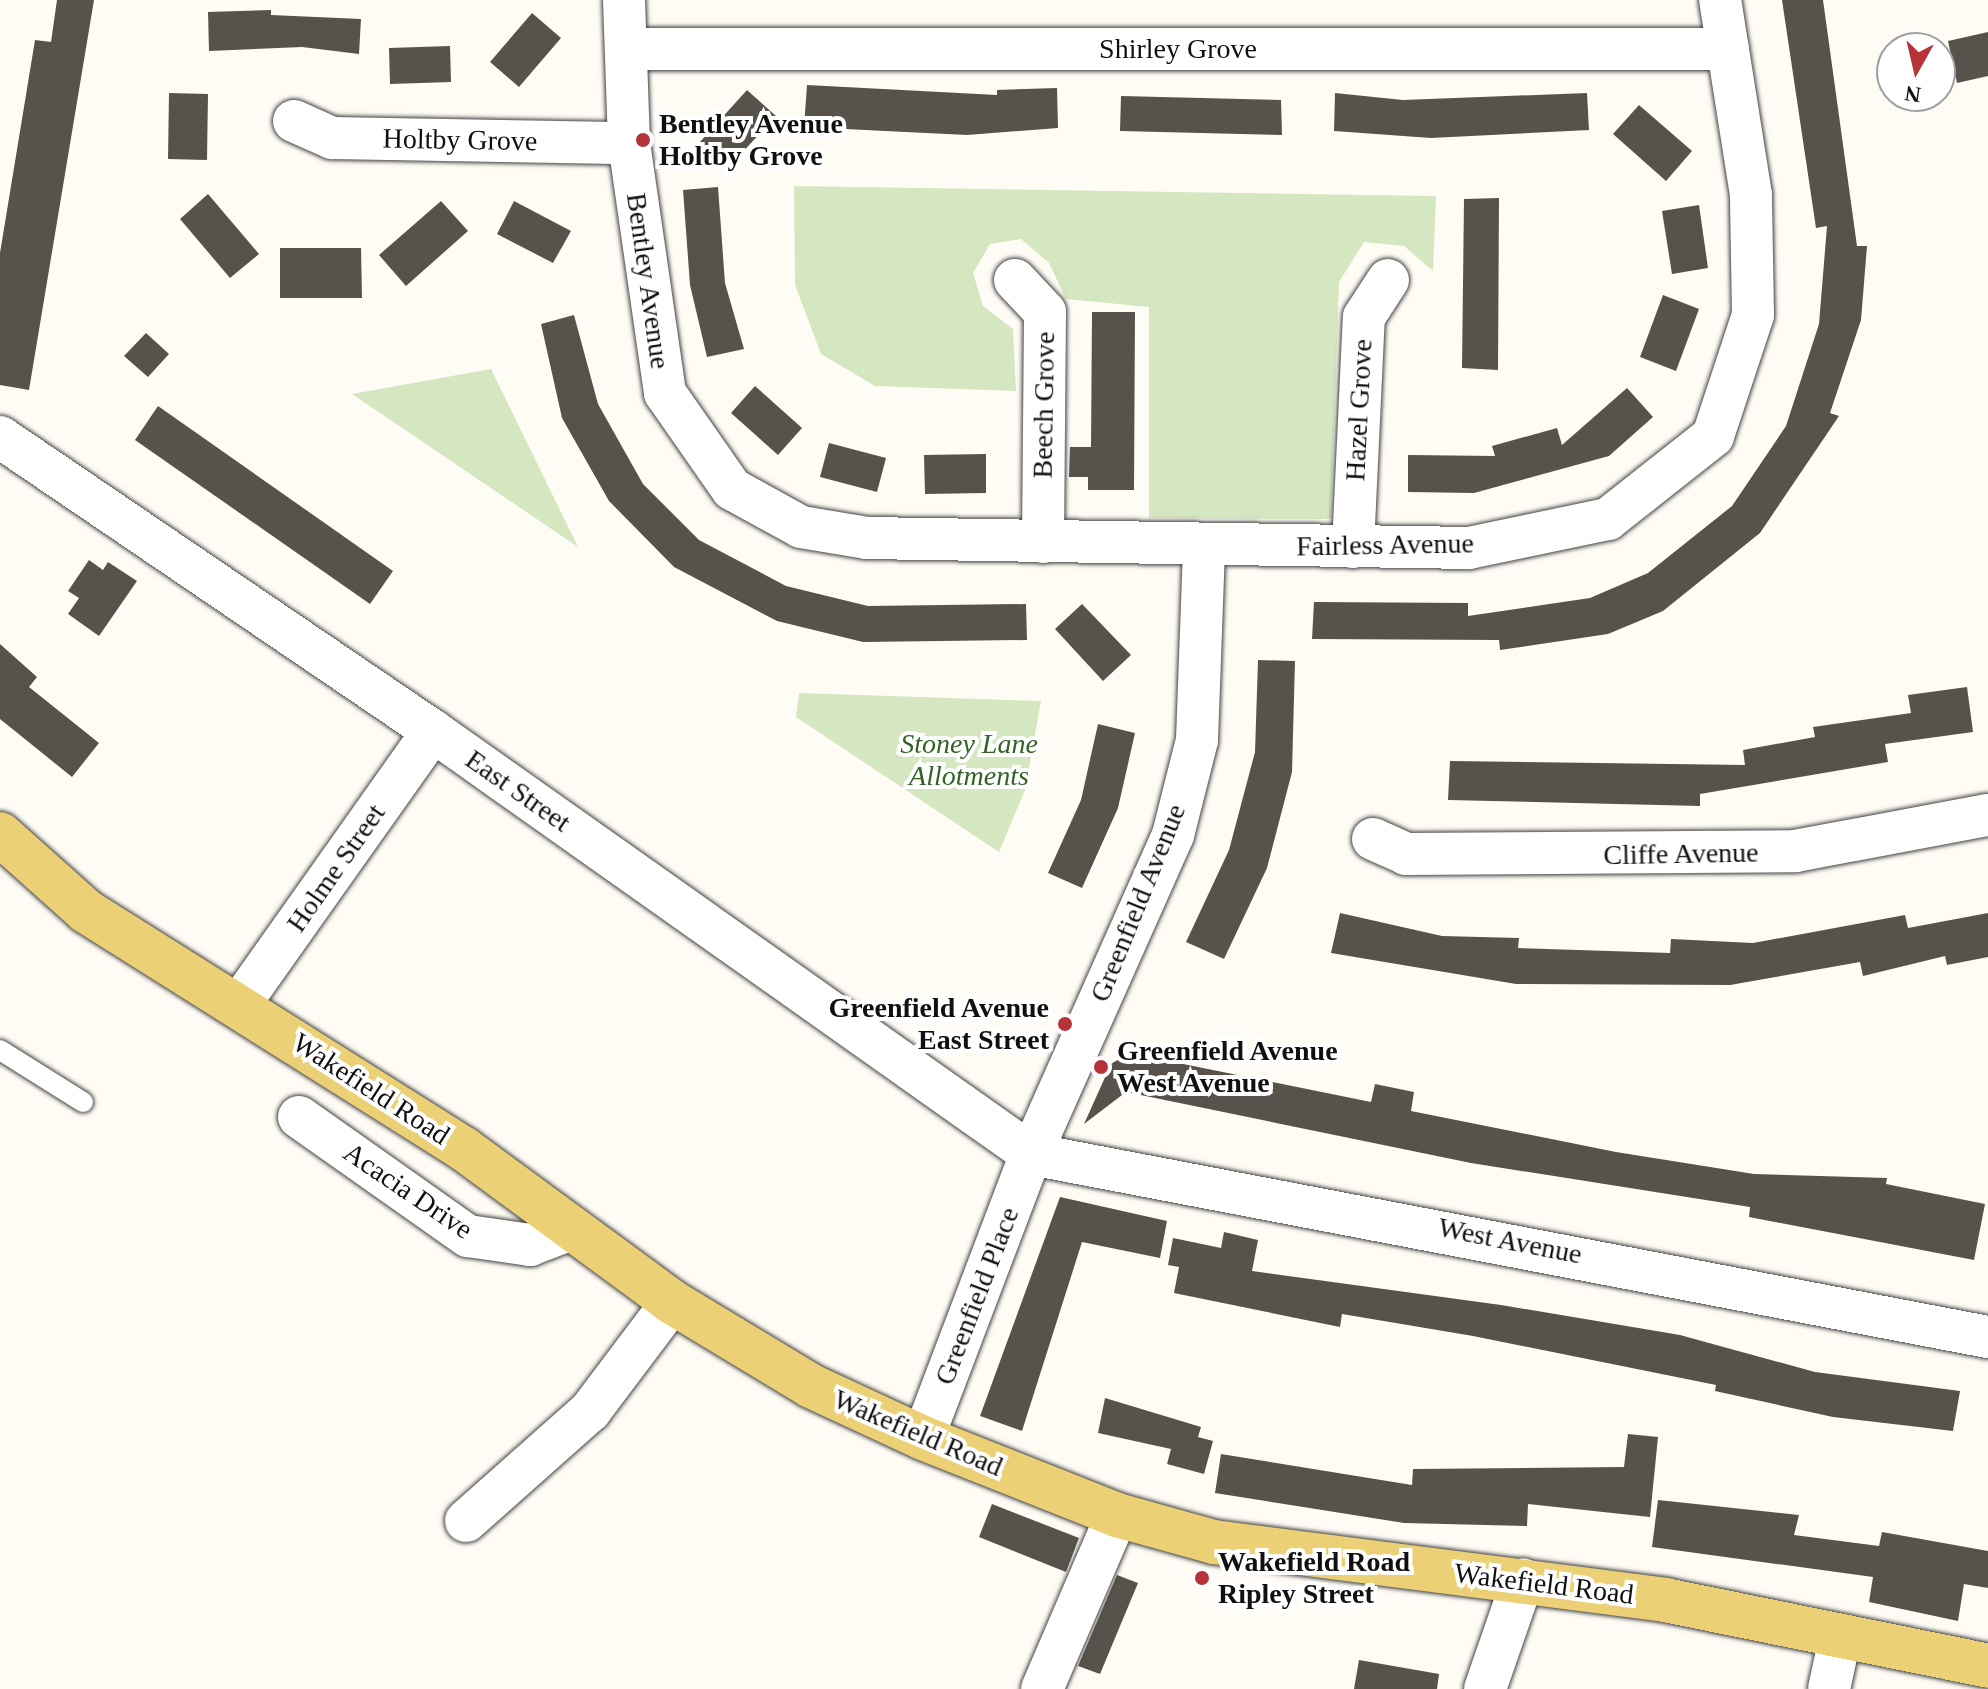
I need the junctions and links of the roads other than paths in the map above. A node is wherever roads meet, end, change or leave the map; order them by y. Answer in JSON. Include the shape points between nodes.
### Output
{"nodes":[{"id":1,"x":624,"y":0,"type":"edge"},
{"id":2,"x":1720,"y":0,"type":"edge"},
{"id":3,"x":628,"y":49,"type":"junction"},
{"id":4,"x":1728,"y":49,"type":"junction"},
{"id":5,"x":294,"y":121,"type":"dead end"},
{"id":6,"x":629,"y":143,"type":"junction"},
{"id":7,"x":1015,"y":280,"type":"dead end"},
{"id":8,"x":1388,"y":280,"type":"dead end"},
{"id":9,"x":0,"y":437,"type":"edge"},
{"id":10,"x":1043,"y":542,"type":"junction"},
{"id":11,"x":1204,"y":545,"type":"junction"},
{"id":12,"x":1353,"y":547,"type":"junction"},
{"id":13,"x":433,"y":731,"type":"junction"},
{"id":14,"x":1988,"y":815,"type":"edge"},
{"id":15,"x":1373,"y":839,"type":"dead end"},
{"id":16,"x":3,"y":843,"type":"edge"},
{"id":17,"x":239,"y":1005,"type":"junction"},
{"id":18,"x":0,"y":1050,"type":"edge"},
{"id":19,"x":83,"y":1102,"type":"dead end"},
{"id":20,"x":299,"y":1117,"type":"dead end"},
{"id":21,"x":1031,"y":1154,"type":"junction"},
{"id":22,"x":569,"y":1230,"type":"junction"},
{"id":23,"x":672,"y":1302,"type":"junction"},
{"id":24,"x":1988,"y":1337,"type":"edge"},
{"id":25,"x":923,"y":1438,"type":"junction"},
{"id":26,"x":1117,"y":1515,"type":"junction"},
{"id":27,"x":466,"y":1521,"type":"dead end"},
{"id":28,"x":1523,"y":1579,"type":"junction"},
{"id":29,"x":1840,"y":1638,"type":"junction"},
{"id":30,"x":1988,"y":1666,"type":"edge"},
{"id":31,"x":1042,"y":1689,"type":"edge"},
{"id":32,"x":1485,"y":1689,"type":"edge"},
{"id":33,"x":1829,"y":1689,"type":"edge"}],
"edges":[{"from":1,"to":3,"type":"street","name":"Bentley Avenue"},
{"from":2,"to":4,"type":"street","name":"Fairless Avenue"},
{"from":3,"to":4,"type":"street","name":"Shirley Grove"},
{"from":3,"to":6,"type":"street","name":"Bentley Avenue"},
{"from":4,"to":12,"type":"street","name":"Fairless Avenue","via":[[1751,195],[1753,315],[1713,436],[1608,519],[1469,548]]},
{"from":5,"to":6,"type":"street","name":"Holtby Grove","via":[[332,138]]},
{"from":6,"to":10,"type":"street","name":"Bentley Avenue","via":[[665,393],[732,489],[801,527],[867,538]]},
{"from":7,"to":10,"type":"street","name":"Beech Grove","via":[[1045,312]]},
{"from":8,"to":12,"type":"street","name":"Hazel Grove","via":[[1364,317]]},
{"from":9,"to":13,"type":"street","name":"East Street"},
{"from":10,"to":11,"type":"street","name":"Bentley Avenue"},
{"from":11,"to":12,"type":"street","name":"Fairless Avenue"},
{"from":11,"to":21,"type":"street","name":"Greenfield Avenue","via":[[1197,740],[1173,835]]},
{"from":13,"to":17,"type":"street","name":"Holme Street"},
{"from":13,"to":21,"type":"street","name":"East Street"},
{"from":14,"to":15,"type":"street","name":"Cliffe Avenue","via":[[1795,851],[1406,854]]},
{"from":16,"to":17,"type":"main road","name":"Wakefield Road","via":[[86,911]]},
{"from":17,"to":22,"type":"main road","name":"Wakefield Road","via":[[464,1149]]},
{"from":18,"to":19,"type":"lane"},
{"from":20,"to":22,"type":"street","name":"Acacia Drive","via":[[468,1236],[530,1245]]},
{"from":21,"to":24,"type":"street","name":"West Avenue"},
{"from":21,"to":25,"type":"street","name":"Greenfield Place"},
{"from":22,"to":23,"type":"main road","name":"Wakefield Road"},
{"from":23,"to":25,"type":"main road","name":"Wakefield Road","via":[[811,1386]]},
{"from":23,"to":27,"type":"street","via":[[590,1411]]},
{"from":25,"to":26,"type":"main road","name":"Wakefield Road"},
{"from":26,"to":28,"type":"main road","name":"Wakefield Road","via":[[1214,1542]]},
{"from":26,"to":31,"type":"street"},
{"from":28,"to":29,"type":"main road","name":"Wakefield Road"},
{"from":28,"to":32,"type":"street"},
{"from":29,"to":30,"type":"main road","name":"Wakefield Road"},
{"from":29,"to":33,"type":"street"}]}
